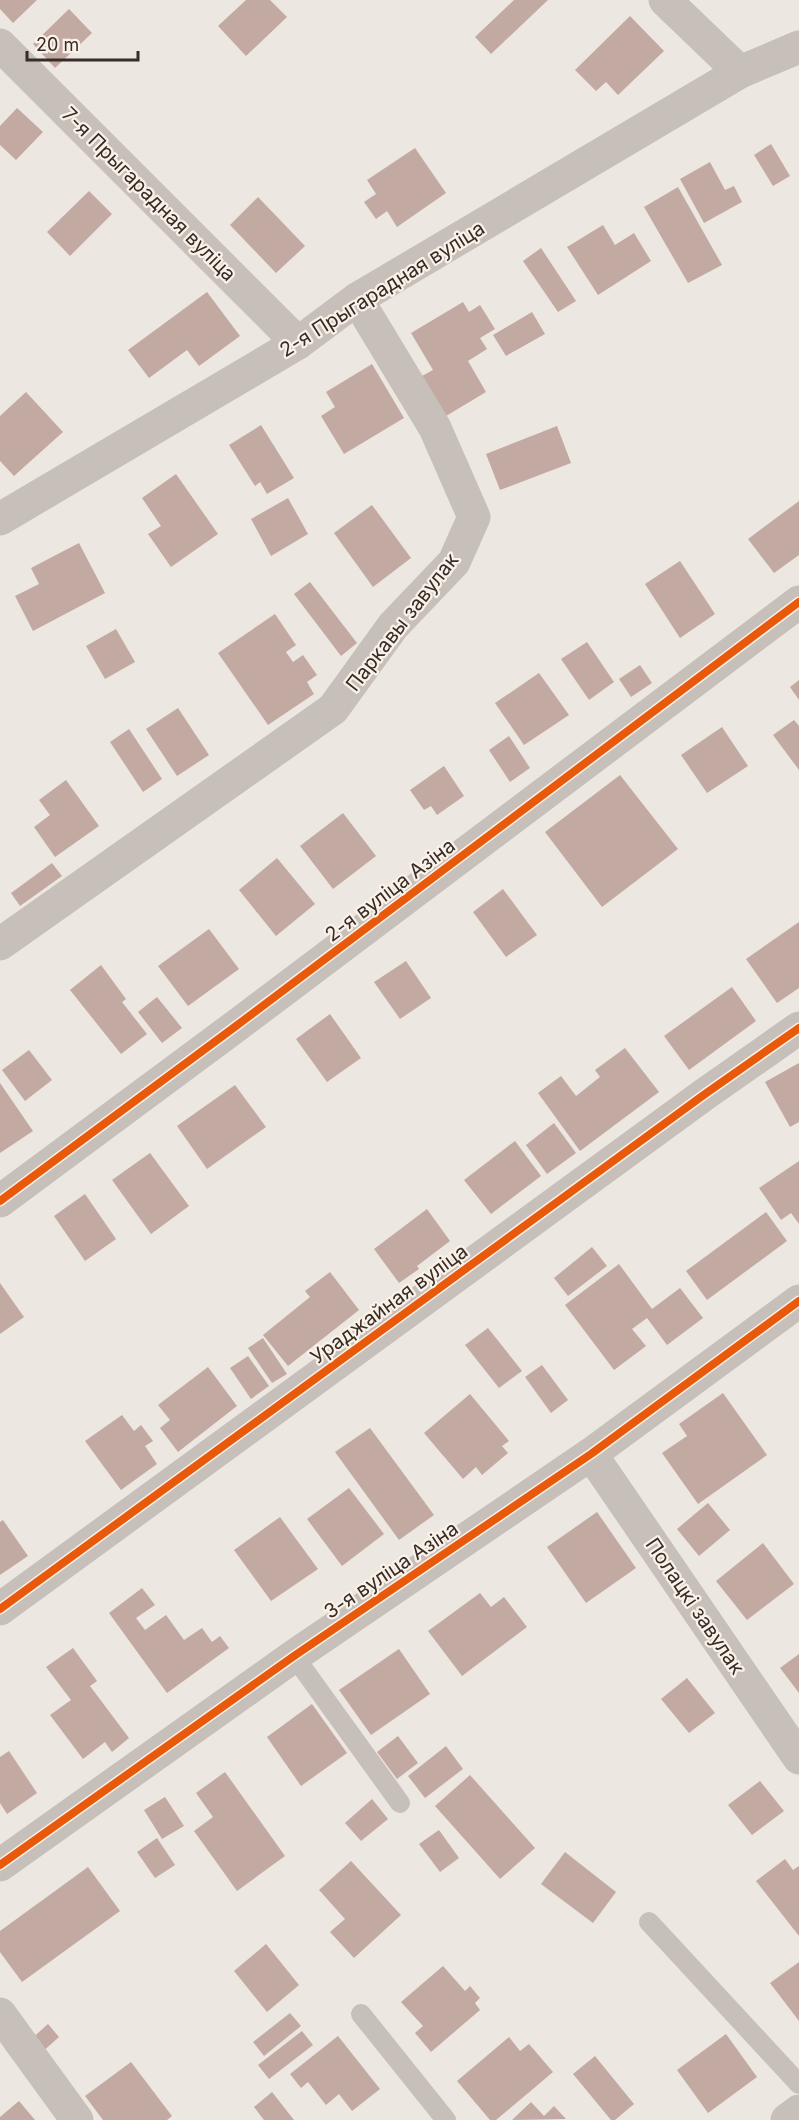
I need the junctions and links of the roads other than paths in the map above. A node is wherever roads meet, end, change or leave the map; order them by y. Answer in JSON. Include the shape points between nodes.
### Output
{"nodes":[{"id":1,"x":665,"y":0,"type":"edge"},
{"id":2,"x":0,"y":45,"type":"edge"},
{"id":3,"x":799,"y":47,"type":"edge"},
{"id":4,"x":740,"y":72,"type":"junction"},
{"id":5,"x":357,"y":299,"type":"junction"},
{"id":6,"x":298,"y":343,"type":"junction"},
{"id":7,"x":0,"y":519,"type":"edge"},
{"id":8,"x":799,"y":602,"type":"edge"},
{"id":9,"x":0,"y":944,"type":"edge"},
{"id":10,"x":799,"y":1029,"type":"edge"},
{"id":11,"x":0,"y":1201,"type":"edge"},
{"id":12,"x":799,"y":1301,"type":"edge"},
{"id":13,"x":591,"y":1454,"type":"junction"},
{"id":14,"x":0,"y":1609,"type":"edge"},
{"id":15,"x":294,"y":1656,"type":"junction"},
{"id":16,"x":799,"y":1758,"type":"edge"},
{"id":17,"x":400,"y":1803,"type":"dead end"},
{"id":18,"x":0,"y":1865,"type":"edge"},
{"id":19,"x":649,"y":1922,"type":"dead end"},
{"id":20,"x":0,"y":2014,"type":"edge"},
{"id":21,"x":361,"y":2014,"type":"dead end"},
{"id":22,"x":799,"y":2084,"type":"edge"},
{"id":23,"x":799,"y":2111,"type":"edge"},
{"id":24,"x":77,"y":2120,"type":"edge"},
{"id":25,"x":446,"y":2120,"type":"edge"},
{"id":26,"x":787,"y":2120,"type":"edge"}],
"edges":[{"from":1,"to":4,"type":"street"},
{"from":2,"to":6,"type":"street","name":"7-я Прыгарадная вуліца"},
{"from":3,"to":4,"type":"street","name":"2-я Прыгарадная вуліца"},
{"from":4,"to":5,"type":"street","name":"2-я Прыгарадная вуліца"},
{"from":5,"to":6,"type":"street","name":"2-я Прыгарадная вуліца"},
{"from":5,"to":9,"type":"street","name":"Паркавы завулак","via":[[435,428],[474,517],[454,562],[393,627],[333,709]]},
{"from":6,"to":7,"type":"street","name":"2-я Прыгарадная вуліца"},
{"from":8,"to":11,"type":"street","name":"2-я вуліца Азіна"},
{"from":10,"to":14,"type":"street","name":"Ураджайная вуліца"},
{"from":12,"to":13,"type":"street","name":"3-я вуліца Азіна"},
{"from":13,"to":15,"type":"street","name":"3-я вуліца Азіна"},
{"from":13,"to":16,"type":"street","name":"Полацкі завулак"},
{"from":15,"to":17,"type":"lane"},
{"from":15,"to":18,"type":"street","name":"3-я вуліца Азіна"},
{"from":19,"to":22,"type":"lane"},
{"from":20,"to":24,"type":"street"},
{"from":21,"to":25,"type":"lane"},
{"from":23,"to":26,"type":"street"}]}
